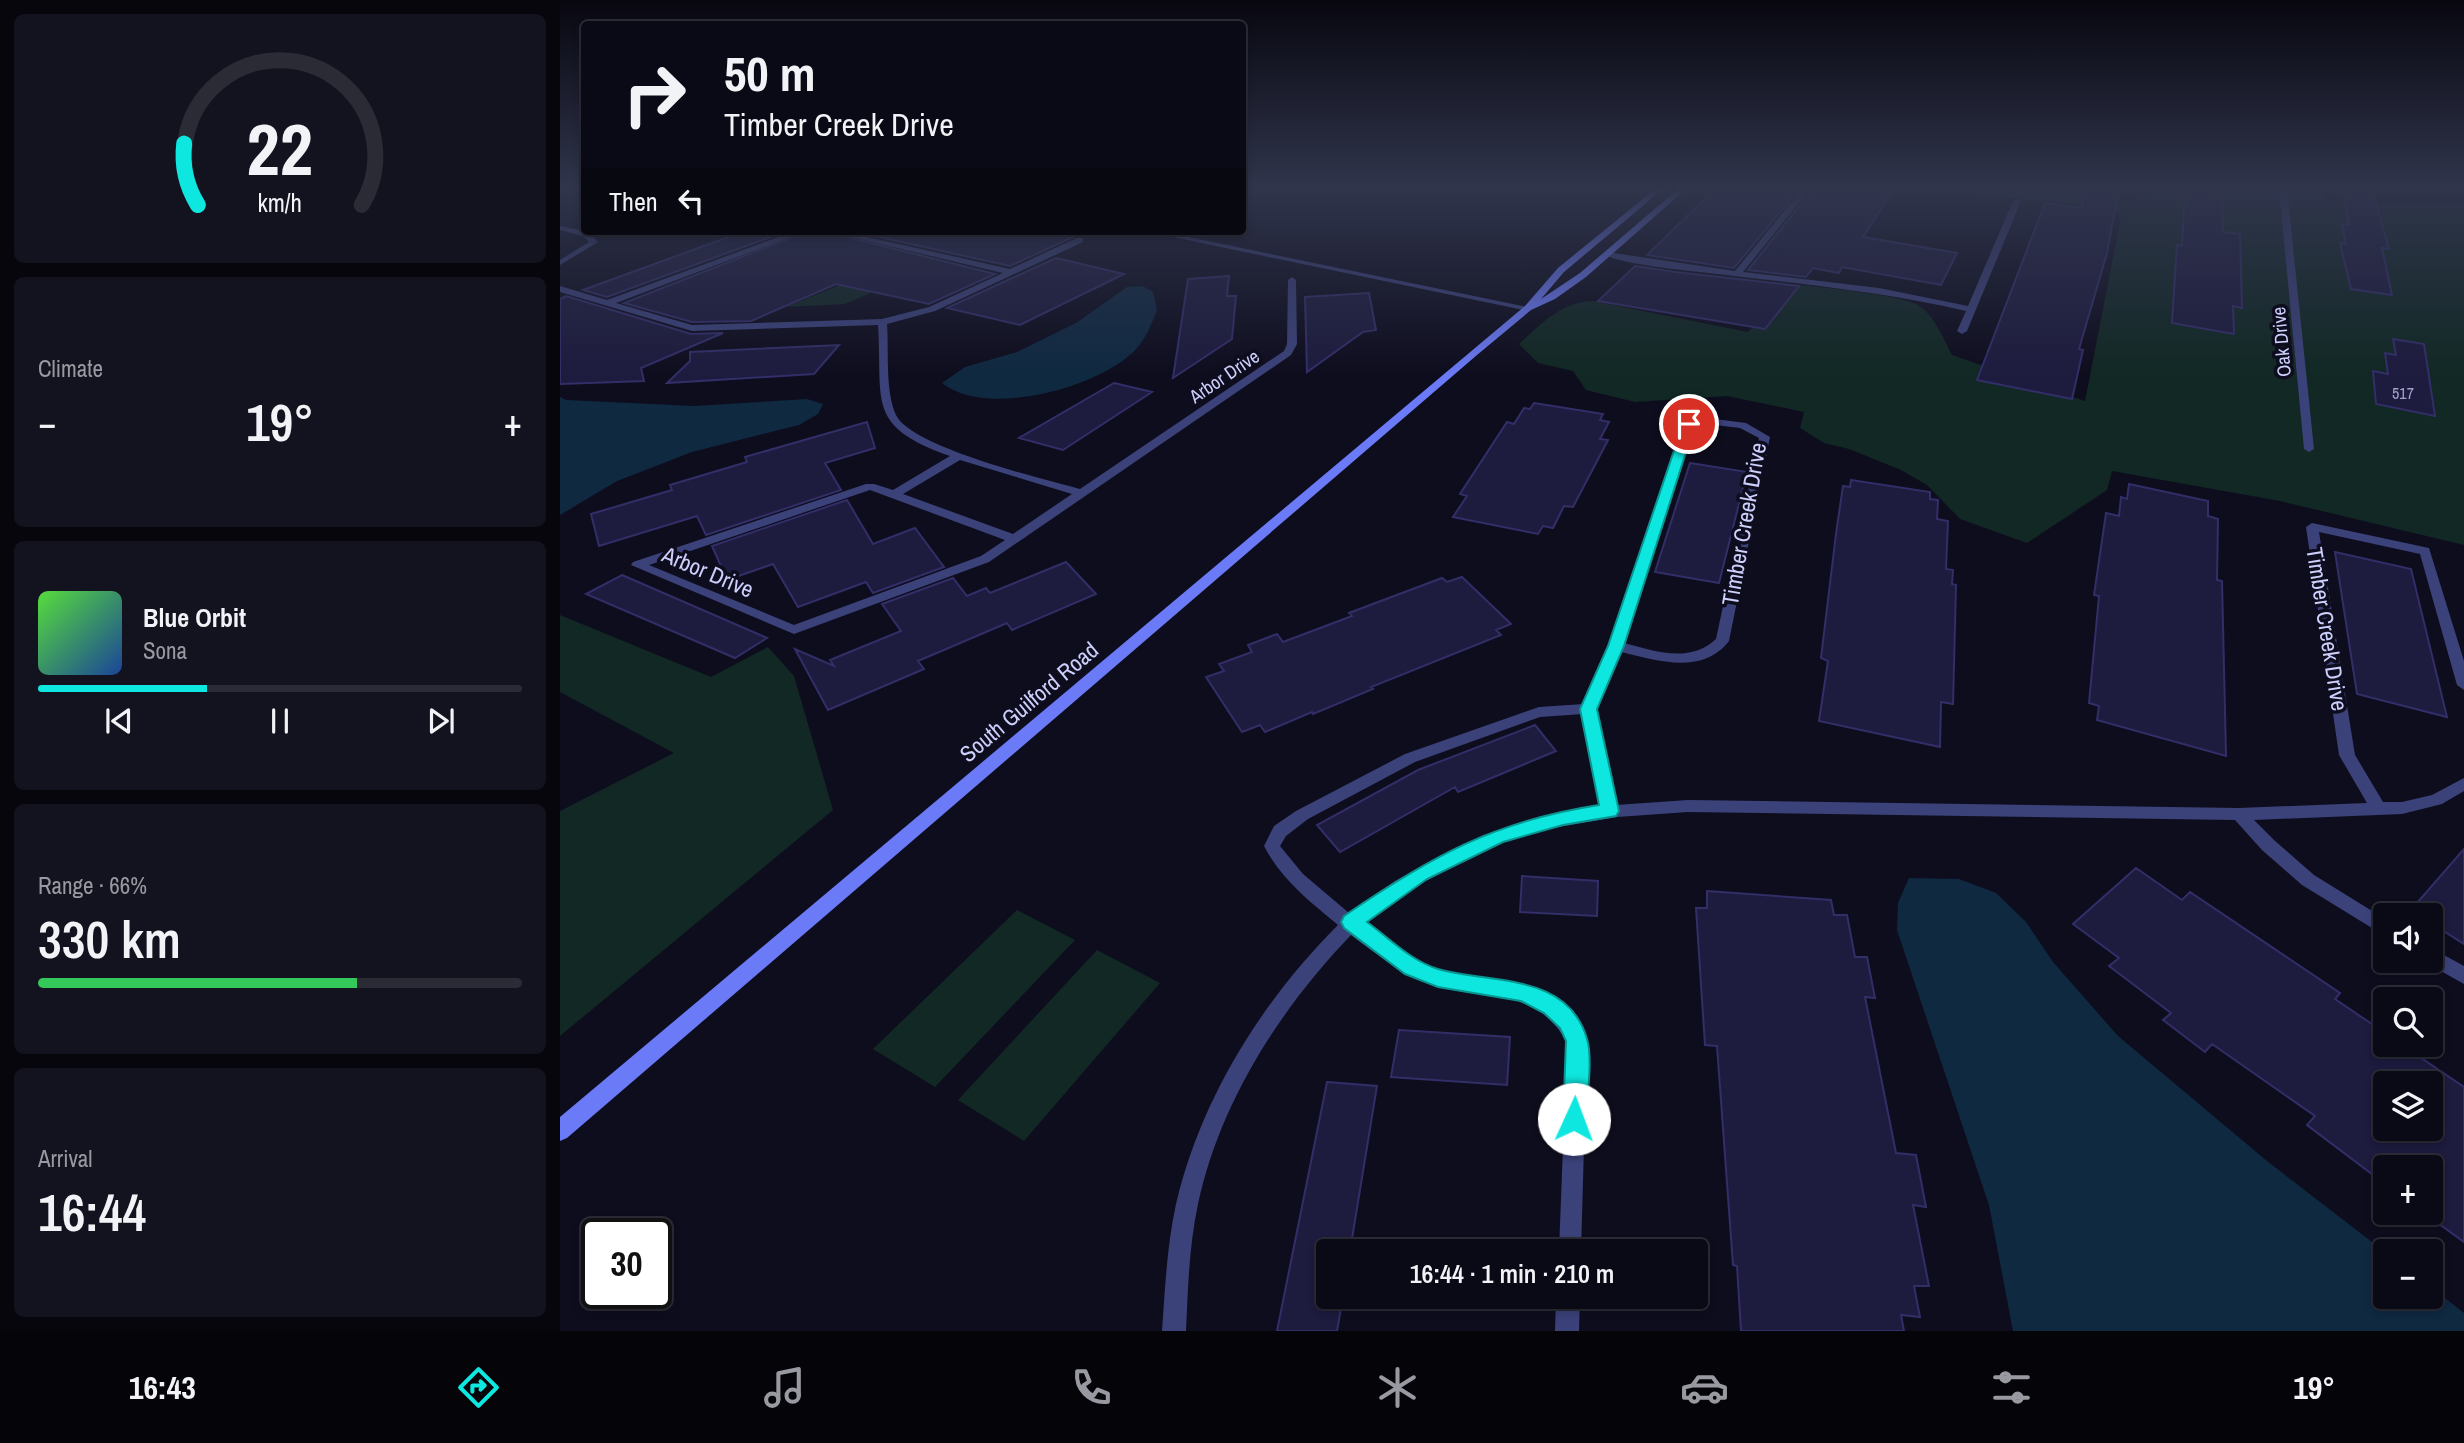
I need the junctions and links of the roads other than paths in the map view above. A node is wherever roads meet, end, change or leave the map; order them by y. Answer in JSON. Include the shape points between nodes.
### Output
{"nodes":[{"id":1,"x":579,"y":251,"type":"edge"},
{"id":2,"x":748,"y":251,"type":"edge"},
{"id":3,"x":919,"y":251,"type":"edge"},
{"id":4,"x":1056,"y":251,"type":"edge"},
{"id":5,"x":1249,"y":251,"type":"edge"},
{"id":6,"x":1584,"y":251,"type":"edge"},
{"id":7,"x":1610,"y":251,"type":"edge"},
{"id":8,"x":1753,"y":251,"type":"edge"},
{"id":9,"x":1995,"y":251,"type":"edge"},
{"id":10,"x":2289,"y":251,"type":"edge"},
{"id":11,"x":1607,"y":254,"type":"junction"},
{"id":12,"x":560,"y":263,"type":"edge"},
{"id":13,"x":1011,"y":272,"type":"junction"},
{"id":14,"x":1738,"y":273,"type":"junction"},
{"id":15,"x":1292,"y":280,"type":"dead end"},
{"id":16,"x":560,"y":289,"type":"edge"},
{"id":17,"x":607,"y":303,"type":"junction"},
{"id":18,"x":1528,"y":308,"type":"junction"},
{"id":19,"x":1969,"y":309,"type":"junction"},
{"id":20,"x":882,"y":322,"type":"junction"},
{"id":21,"x":1962,"y":331,"type":"dead end"},
{"id":22,"x":2309,"y":449,"type":"dead end"},
{"id":23,"x":960,"y":455,"type":"junction"},
{"id":24,"x":895,"y":494,"type":"junction"},
{"id":25,"x":1083,"y":494,"type":"junction"},
{"id":26,"x":1015,"y":539,"type":"junction"},
{"id":27,"x":1616,"y":646,"type":"junction"},
{"id":28,"x":2464,"y":685,"type":"edge"},
{"id":29,"x":1588,"y":709,"type":"junction"},
{"id":30,"x":2464,"y":784,"type":"edge"},
{"id":31,"x":2379,"y":810,"type":"junction"},
{"id":32,"x":1609,"y":811,"type":"junction"},
{"id":33,"x":2239,"y":814,"type":"junction"},
{"id":34,"x":2373,"y":921,"type":"edge"},
{"id":35,"x":1352,"y":922,"type":"junction"},
{"id":36,"x":2443,"y":963,"type":"edge"},
{"id":37,"x":2464,"y":976,"type":"edge"},
{"id":38,"x":560,"y":1131,"type":"edge"},
{"id":39,"x":1570,"y":1239,"type":"edge"},
{"id":40,"x":1568,"y":1309,"type":"edge"},
{"id":41,"x":1174,"y":1331,"type":"edge"},
{"id":42,"x":1567,"y":1331,"type":"edge"}],
"edges":[{"from":1,"to":12,"type":"street"},
{"from":2,"to":17,"type":"street"},
{"from":3,"to":13,"type":"street"},
{"from":4,"to":13,"type":"street"},
{"from":5,"to":18,"type":"street"},
{"from":6,"to":18,"type":"main road","name":"South Guilford Road"},
{"from":7,"to":11,"type":"main road","name":"South Guilford Road"},
{"from":8,"to":14,"type":"street"},
{"from":9,"to":19,"type":"street"},
{"from":10,"to":22,"type":"street","name":"Oak Drive"},
{"from":11,"to":14,"type":"street"},
{"from":11,"to":18,"type":"main road","name":"South Guilford Road","via":[[1552,297]]},
{"from":13,"to":20,"type":"street","via":[[932,310]]},
{"from":14,"to":19,"type":"street","via":[[1871,288]]},
{"from":15,"to":25,"type":"street","name":"Arbor Drive","via":[[1291,350]]},
{"from":16,"to":17,"type":"street"},
{"from":17,"to":20,"type":"street","via":[[692,328]]},
{"from":18,"to":38,"type":"main road","name":"South Guilford Road"},
{"from":19,"to":21,"type":"street"},
{"from":20,"to":23,"type":"street","via":[[888,405],[895,425],[923,443]]},
{"from":23,"to":24,"type":"street"},
{"from":23,"to":25,"type":"street"},
{"from":24,"to":26,"type":"street","name":"Arbor Drive"},
{"from":24,"to":26,"type":"street","name":"Arbor Drive","via":[[870,486],[637,565],[794,630],[985,559]]},
{"from":25,"to":26,"type":"street","name":"Arbor Drive"},
{"from":27,"to":27,"type":"street","name":"Timber Creek Drive","via":[[1689,660],[1715,650],[1722,641],[1765,437],[1760,432],[1716,421],[1689,424]]},
{"from":27,"to":29,"type":"street","name":"Timber Creek Drive"},
{"from":28,"to":31,"type":"street","name":"Timber Creek Drive","via":[[2424,551],[2312,527],[2347,755]]},
{"from":29,"to":32,"type":"street"},
{"from":29,"to":35,"type":"street","via":[[1539,712],[1410,758],[1280,831],[1272,846],[1275,856],[1307,891]]},
{"from":30,"to":31,"type":"street","via":[[2437,800]]},
{"from":31,"to":33,"type":"street"},
{"from":32,"to":33,"type":"street","via":[[1688,806]]},
{"from":32,"to":35,"type":"street","via":[[1498,836],[1420,874]]},
{"from":33,"to":34,"type":"street","via":[[2308,880]]},
{"from":35,"to":39,"type":"street","via":[[1413,968],[1438,978],[1524,992],[1552,1006],[1568,1021],[1577,1041]]},
{"from":35,"to":41,"type":"street","via":[[1254,1041],[1216,1119],[1190,1191]]},
{"from":36,"to":37,"type":"street"},
{"from":40,"to":42,"type":"street"}]}
